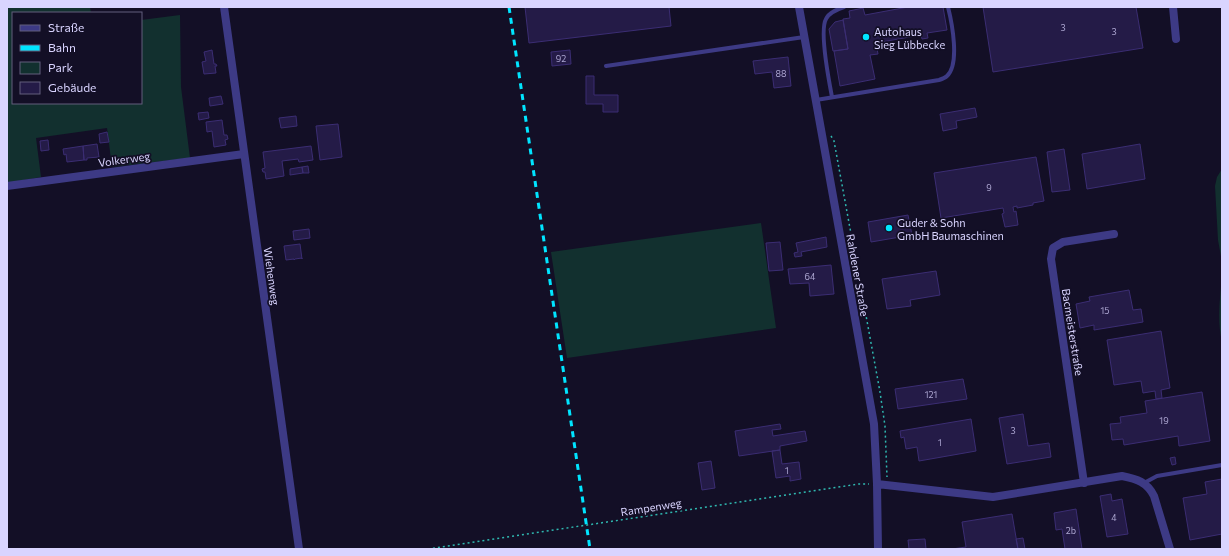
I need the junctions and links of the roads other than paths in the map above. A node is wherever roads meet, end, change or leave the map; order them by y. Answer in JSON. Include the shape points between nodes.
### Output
{"nodes":[{"id":1,"x":224,"y":7,"type":"edge"},
{"id":2,"x":799,"y":7,"type":"edge"},
{"id":3,"x":844,"y":7,"type":"edge"},
{"id":4,"x":948,"y":7,"type":"edge"},
{"id":5,"x":1173,"y":7,"type":"edge"},
{"id":6,"x":804,"y":37,"type":"junction"},
{"id":7,"x":1176,"y":39,"type":"dead end"},
{"id":8,"x":606,"y":66,"type":"dead end"},
{"id":9,"x":832,"y":97,"type":"junction"},
{"id":10,"x":816,"y":100,"type":"junction"},
{"id":11,"x":244,"y":154,"type":"junction"},
{"id":12,"x":7,"y":186,"type":"edge"},
{"id":13,"x":1114,"y":234,"type":"dead end"},
{"id":14,"x":1222,"y":466,"type":"edge"},
{"id":15,"x":1084,"y":482,"type":"junction"},
{"id":16,"x":1144,"y":483,"type":"junction"},
{"id":17,"x":877,"y":484,"type":"junction"},
{"id":18,"x":299,"y":549,"type":"edge"},
{"id":19,"x":878,"y":549,"type":"edge"},
{"id":20,"x":1170,"y":549,"type":"edge"}],
"edges":[{"from":1,"to":11,"type":"street","name":"Wiehenweg"},
{"from":2,"to":6,"type":"street","name":"Rahdener Straße"},
{"from":3,"to":9,"type":"lane","via":[[832,12],[823,25]]},
{"from":4,"to":9,"type":"lane","via":[[954,62],[951,72],[946,77]]},
{"from":5,"to":7,"type":"street"},
{"from":6,"to":8,"type":"lane"},
{"from":6,"to":10,"type":"street","name":"Rahdener Straße"},
{"from":9,"to":10,"type":"lane"},
{"from":10,"to":17,"type":"street","name":"Rahdener Straße","via":[[874,424]]},
{"from":11,"to":12,"type":"street","name":"Volkerweg"},
{"from":11,"to":18,"type":"street","name":"Wiehenweg"},
{"from":13,"to":15,"type":"street","name":"Bacmeisterstraße","via":[[1063,242],[1053,248],[1051,259]]},
{"from":14,"to":16,"type":"lane","via":[[1157,476]]},
{"from":15,"to":16,"type":"street","via":[[1122,476]]},
{"from":15,"to":17,"type":"street","via":[[993,497]]},
{"from":16,"to":20,"type":"street","via":[[1154,496]]},
{"from":17,"to":19,"type":"street","name":"Rahdener Straße"}]}
